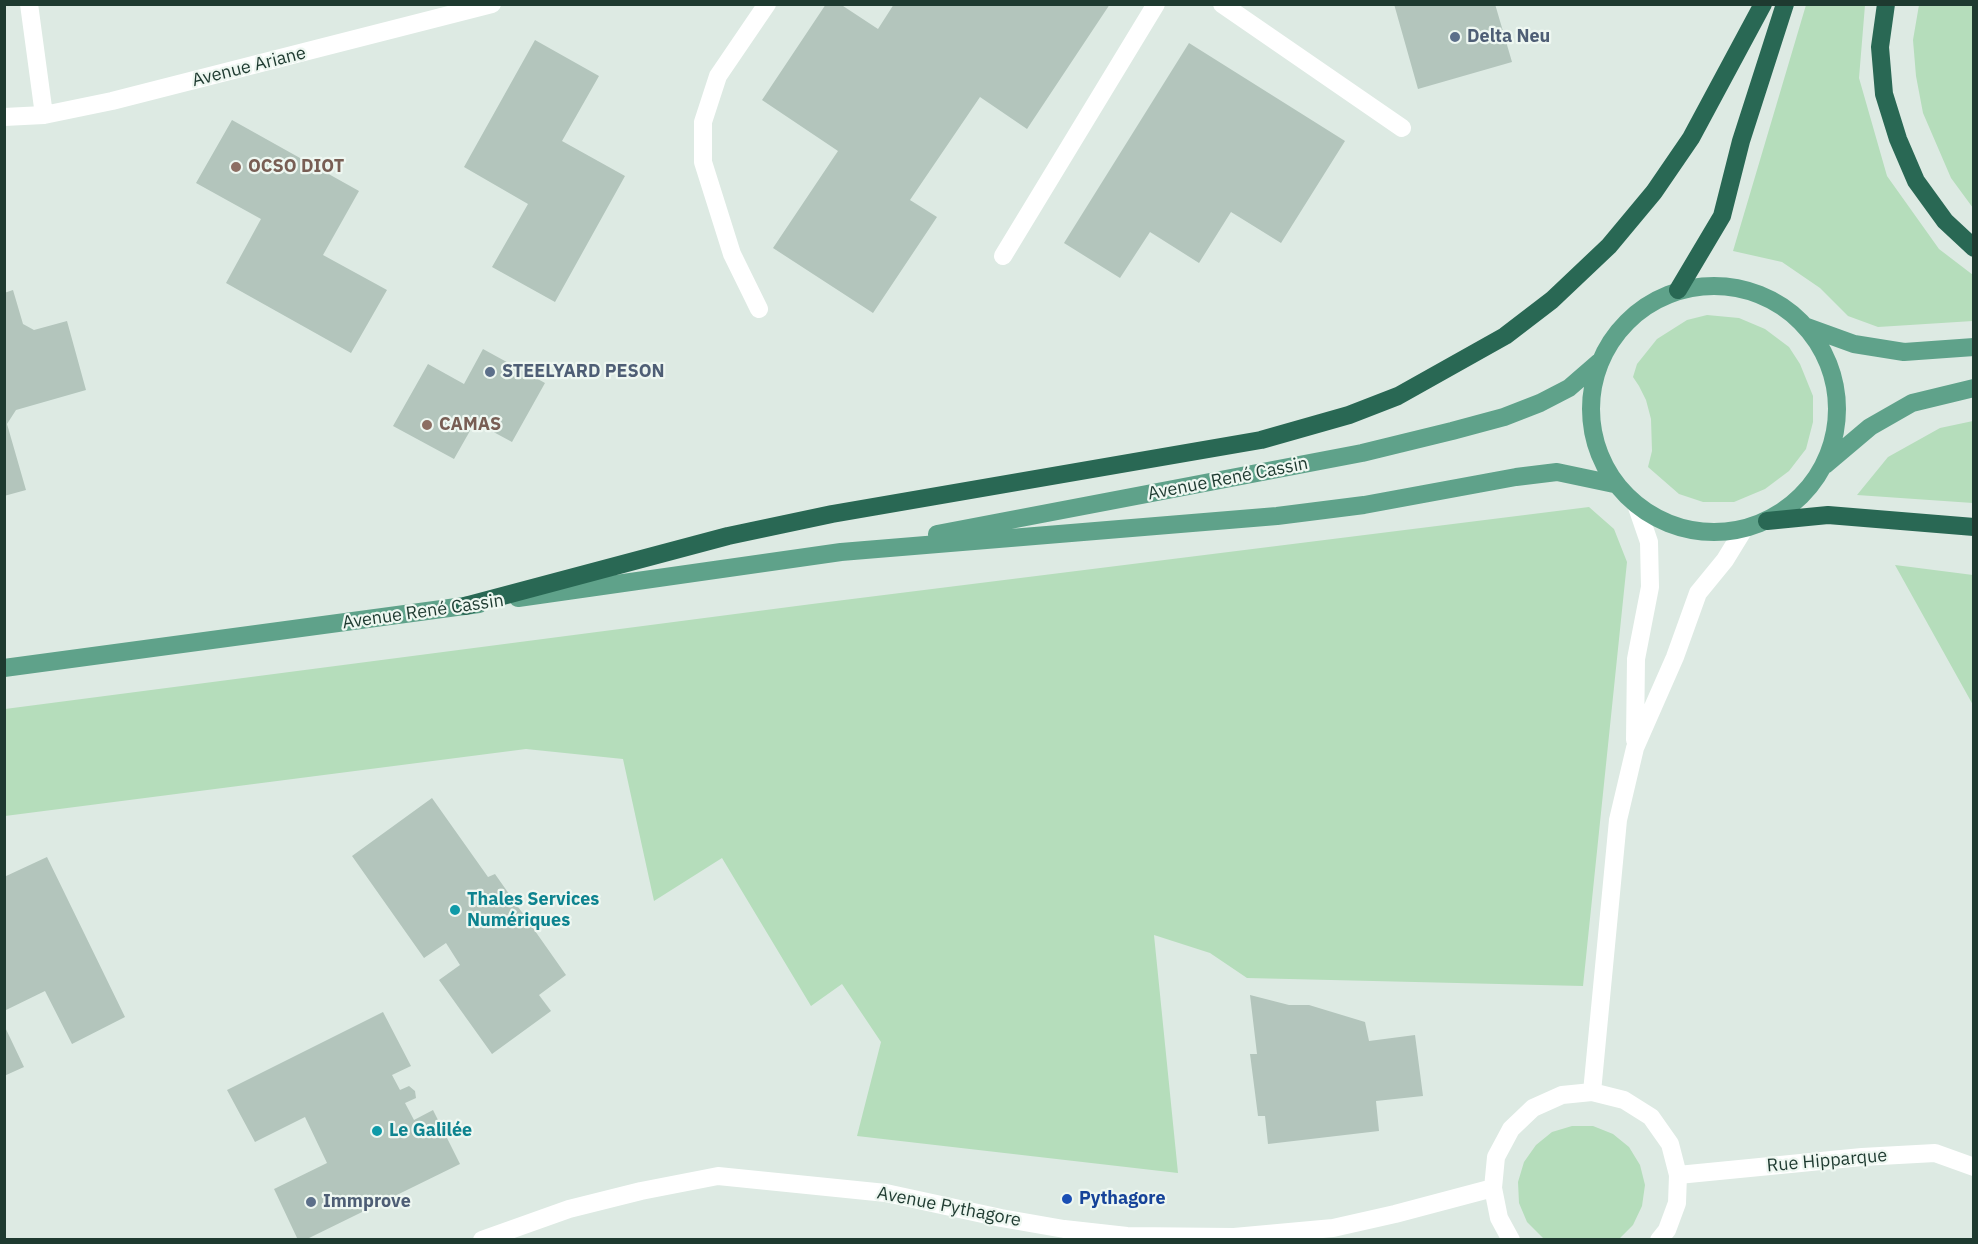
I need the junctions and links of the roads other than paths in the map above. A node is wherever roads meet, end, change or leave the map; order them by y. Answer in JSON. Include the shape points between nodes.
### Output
{"nodes":[{"id":1,"x":29,"y":4,"type":"edge"},
{"id":2,"x":492,"y":4,"type":"edge"},
{"id":3,"x":767,"y":4,"type":"edge"},
{"id":4,"x":1156,"y":4,"type":"edge"},
{"id":5,"x":1222,"y":4,"type":"edge"},
{"id":6,"x":1762,"y":4,"type":"edge"},
{"id":7,"x":1785,"y":4,"type":"edge"},
{"id":8,"x":1886,"y":4,"type":"edge"},
{"id":9,"x":44,"y":115,"type":"junction"},
{"id":10,"x":4,"y":117,"type":"edge"},
{"id":11,"x":1402,"y":128,"type":"dead end"},
{"id":12,"x":1974,"y":248,"type":"edge"},
{"id":13,"x":1003,"y":256,"type":"dead end"},
{"id":14,"x":1678,"y":290,"type":"junction"},
{"id":15,"x":759,"y":309,"type":"dead end"},
{"id":16,"x":1807,"y":327,"type":"junction"},
{"id":17,"x":1974,"y":347,"type":"edge"},
{"id":18,"x":1599,"y":362,"type":"junction"},
{"id":19,"x":1974,"y":388,"type":"edge"},
{"id":20,"x":1824,"y":466,"type":"junction"},
{"id":21,"x":1614,"y":484,"type":"junction"},
{"id":22,"x":1637,"y":507,"type":"junction"},
{"id":23,"x":1767,"y":521,"type":"junction"},
{"id":24,"x":1974,"y":527,"type":"edge"},
{"id":25,"x":1744,"y":529,"type":"junction"},
{"id":26,"x":840,"y":552,"type":"junction"},
{"id":27,"x":465,"y":606,"type":"junction"},
{"id":28,"x":4,"y":668,"type":"edge"},
{"id":29,"x":1635,"y":748,"type":"junction"},
{"id":30,"x":1592,"y":1092,"type":"junction"},
{"id":31,"x":1974,"y":1167,"type":"edge"},
{"id":32,"x":1678,"y":1175,"type":"junction"},
{"id":33,"x":1493,"y":1188,"type":"junction"},
{"id":34,"x":482,"y":1239,"type":"edge"},
{"id":35,"x":1511,"y":1239,"type":"edge"},
{"id":36,"x":1659,"y":1239,"type":"edge"}],
"edges":[{"from":1,"to":9,"type":"street"},
{"from":2,"to":9,"type":"street","name":"Avenue Ariane"},
{"from":3,"to":15,"type":"street","via":[[718,76],[703,122],[704,162],[732,254]]},
{"from":4,"to":13,"type":"street"},
{"from":5,"to":11,"type":"street"},
{"from":6,"to":27,"type":"highway","via":[[1691,138],[1654,192],[1609,246],[1552,300],[1505,336],[1398,396],[1349,415],[1261,440],[832,513],[728,536]]},
{"from":7,"to":14,"type":"highway","via":[[1741,141],[1722,216]]},
{"from":8,"to":12,"type":"highway","via":[[1880,47],[1884,94],[1898,139],[1916,181],[1946,221]]},
{"from":9,"to":10,"type":"street","name":"Avenue Ariane"},
{"from":14,"to":16,"type":"main road","via":[[1713,285],[1748,290],[1780,304]]},
{"from":14,"to":18,"type":"main road","via":[[1644,306],[1617,330]]},
{"from":16,"to":17,"type":"main road","via":[[1854,344],[1904,352]]},
{"from":16,"to":20,"type":"main road","via":[[1827,358],[1837,394],[1836,431]]},
{"from":18,"to":21,"type":"main road","via":[[1589,403],[1595,446]]},
{"from":18,"to":26,"type":"main road","name":"Avenue René Cassin","via":[[1569,388],[1540,403],[1504,417],[1418,439],[1272,471]]},
{"from":19,"to":20,"type":"main road","via":[[1912,403],[1870,427]]},
{"from":20,"to":23,"type":"main road","via":[[1800,498]]},
{"from":21,"to":22,"type":"main road"},
{"from":21,"to":26,"type":"main road","name":"Avenue René Cassin","via":[[1557,472],[1277,516]]},
{"from":22,"to":25,"type":"main road","via":[[1670,525],[1707,532]]},
{"from":22,"to":29,"type":"street","via":[[1649,542],[1650,587],[1636,659]]},
{"from":23,"to":24,"type":"highway","via":[[1828,515]]},
{"from":23,"to":25,"type":"main road"},
{"from":25,"to":29,"type":"street","via":[[1698,593]]},
{"from":26,"to":27,"type":"main road","name":"Avenue René Cassin"},
{"from":27,"to":28,"type":"main road","name":"Avenue René Cassin"},
{"from":29,"to":30,"type":"street","via":[[1618,820]]},
{"from":30,"to":32,"type":"street","via":[[1624,1100],[1651,1117],[1670,1144]]},
{"from":30,"to":33,"type":"street","via":[[1552,1099],[1533,1108],[1511,1129],[1496,1157]]},
{"from":31,"to":32,"type":"street","name":"Rue Hipparque","via":[[1935,1153]]},
{"from":32,"to":36,"type":"street","via":[[1677,1203],[1667,1230]]},
{"from":33,"to":34,"type":"street","name":"Avenue Pythagore","via":[[1334,1228],[1234,1237],[1127,1236],[1012,1220],[886,1193],[718,1176],[569,1209]]},
{"from":33,"to":35,"type":"street","via":[[1499,1218]]}]}
